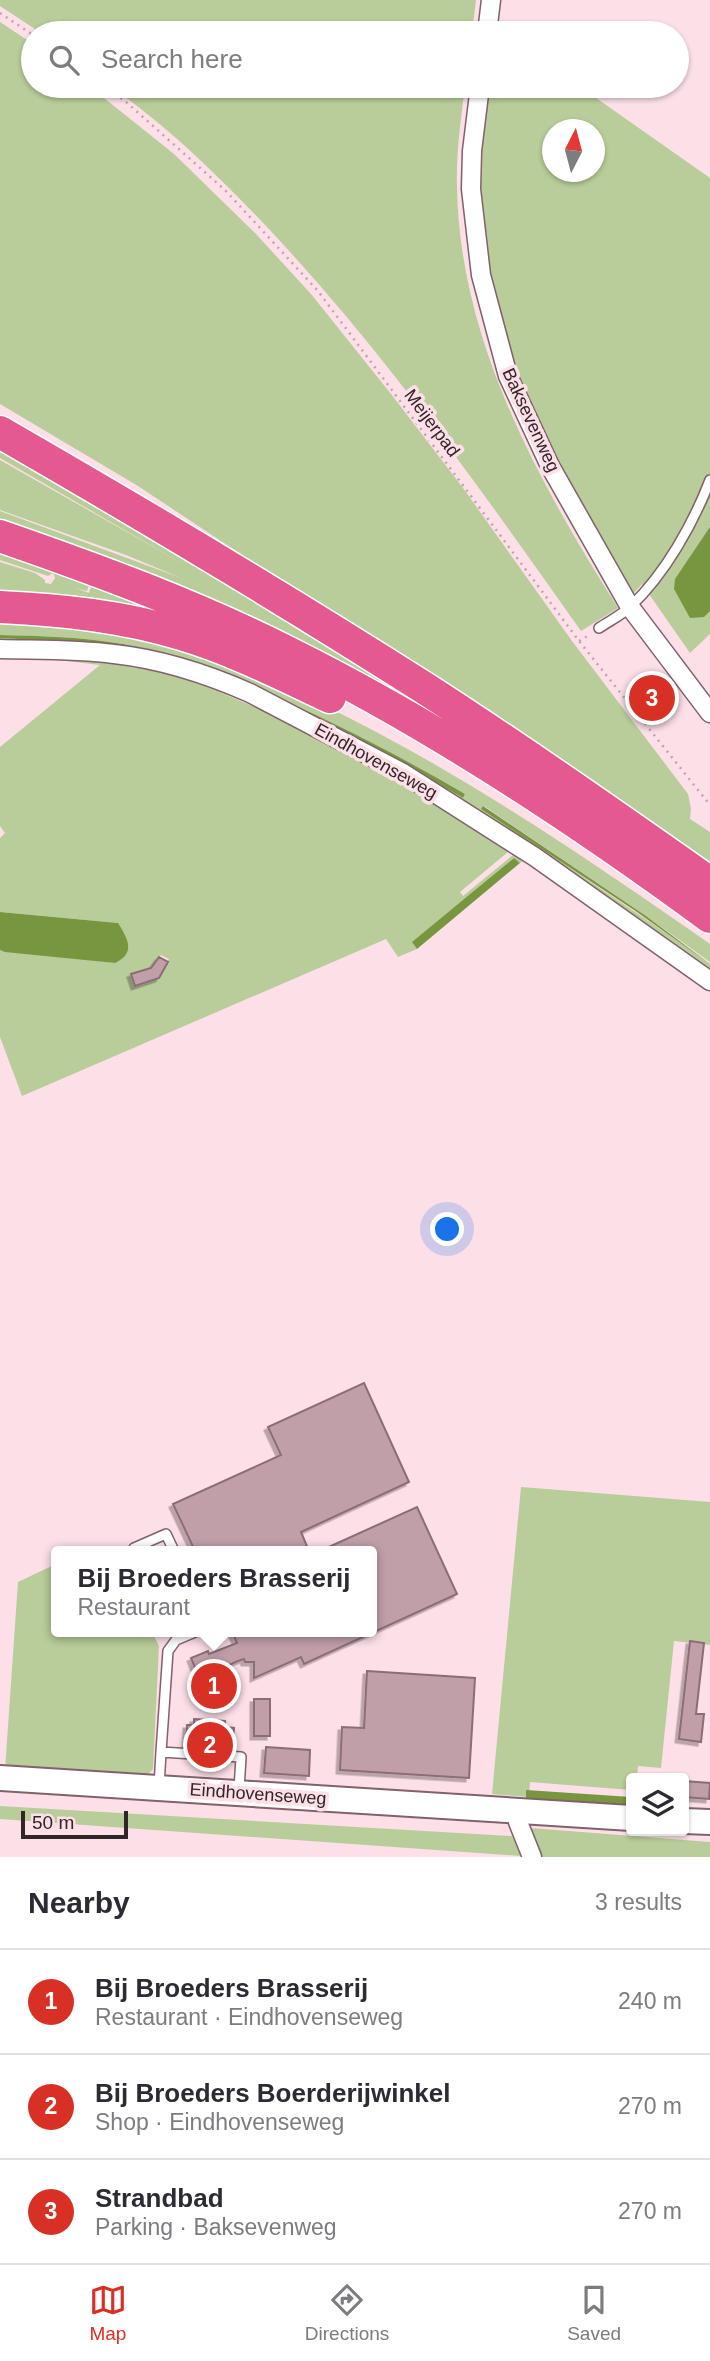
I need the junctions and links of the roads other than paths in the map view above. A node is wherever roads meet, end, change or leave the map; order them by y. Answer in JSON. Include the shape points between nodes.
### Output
{"nodes":[{"id":1,"x":491,"y":0,"type":"edge"},
{"id":2,"x":488,"y":21,"type":"edge"},
{"id":3,"x":479,"y":98,"type":"edge"},
{"id":4,"x":0,"y":432,"type":"edge"},
{"id":5,"x":710,"y":480,"type":"edge"},
{"id":6,"x":0,"y":536,"type":"edge"},
{"id":7,"x":0,"y":607,"type":"edge"},
{"id":8,"x":630,"y":607,"type":"junction"},
{"id":9,"x":599,"y":628,"type":"dead end"},
{"id":10,"x":0,"y":649,"type":"edge"},
{"id":11,"x":710,"y":713,"type":"edge"},
{"id":12,"x":458,"y":748,"type":"junction"},
{"id":13,"x":710,"y":883,"type":"edge"},
{"id":14,"x":710,"y":917,"type":"edge"},
{"id":15,"x":710,"y":981,"type":"edge"},
{"id":16,"x":139,"y":1546,"type":"edge"},
{"id":17,"x":172,"y":1546,"type":"edge"},
{"id":18,"x":175,"y":1637,"type":"edge"},
{"id":19,"x":161,"y":1752,"type":"junction"},
{"id":20,"x":0,"y":1778,"type":"edge"},
{"id":21,"x":159,"y":1788,"type":"junction"},
{"id":22,"x":239,"y":1793,"type":"junction"},
{"id":23,"x":518,"y":1816,"type":"junction"},
{"id":24,"x":626,"y":1818,"type":"edge"},
{"id":25,"x":689,"y":1821,"type":"edge"},
{"id":26,"x":710,"y":1822,"type":"edge"},
{"id":27,"x":532,"y":1857,"type":"edge"}],
"edges":[{"from":1,"to":2,"type":"street"},
{"from":3,"to":8,"type":"street","name":"Baksevenweg","via":[[471,189],[481,275],[508,376],[550,466]]},
{"from":4,"to":13,"type":"highway","via":[[230,567],[415,683]]},
{"from":5,"to":8,"type":"lane","via":[[668,560]]},
{"from":6,"to":12,"type":"highway","via":[[94,568],[288,652]]},
{"from":7,"to":12,"type":"highway","via":[[80,613],[180,633],[403,732]]},
{"from":8,"to":9,"type":"lane"},
{"from":8,"to":11,"type":"street","name":"Baksevenweg"},
{"from":10,"to":15,"type":"street","name":"Eindhovenseweg","via":[[127,656],[187,670],[250,693],[403,773],[535,857]]},
{"from":12,"to":14,"type":"highway","via":[[612,846]]},
{"from":16,"to":17,"type":"lane","via":[[166,1534]]},
{"from":18,"to":19,"type":"lane","via":[[168,1651]]},
{"from":19,"to":21,"type":"lane"},
{"from":19,"to":22,"type":"lane","via":[[241,1757]]},
{"from":20,"to":21,"type":"street","name":"Eindhovenseweg"},
{"from":21,"to":22,"type":"street","name":"Eindhovenseweg"},
{"from":22,"to":23,"type":"street","name":"Eindhovenseweg"},
{"from":23,"to":24,"type":"street","name":"Eindhovenseweg"},
{"from":23,"to":27,"type":"street"},
{"from":25,"to":26,"type":"street"}]}
